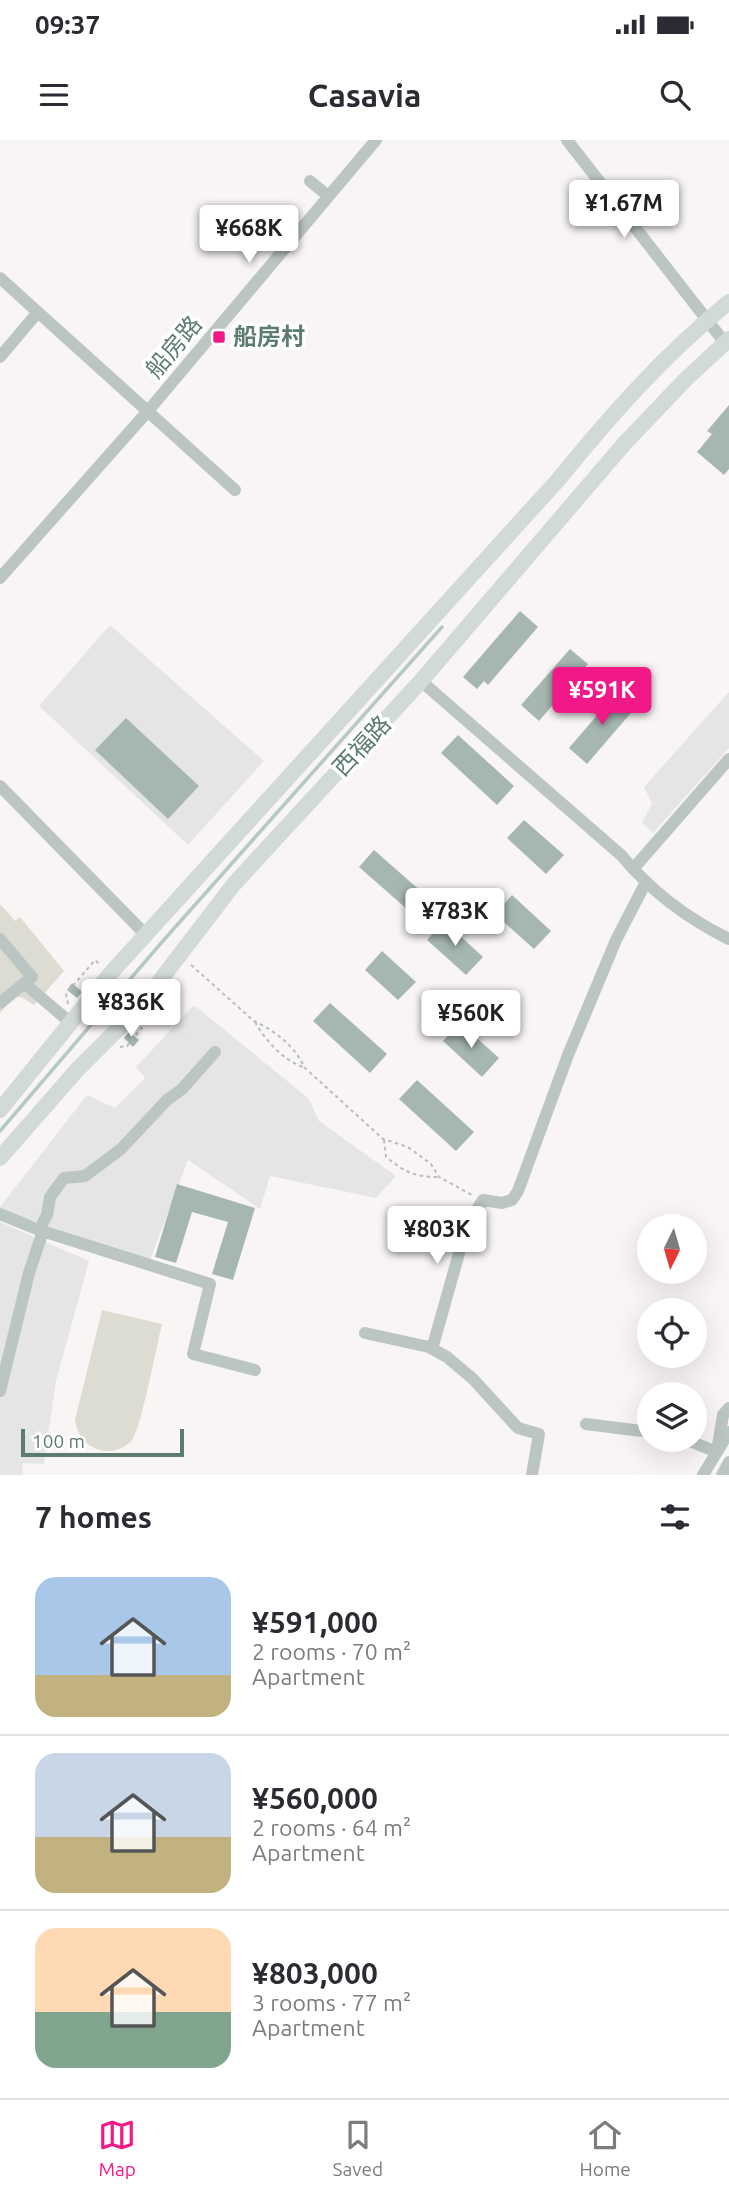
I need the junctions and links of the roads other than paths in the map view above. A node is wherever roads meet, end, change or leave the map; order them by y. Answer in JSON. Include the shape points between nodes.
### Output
{"nodes":[{"id":1,"x":376,"y":140,"type":"edge"},
{"id":2,"x":567,"y":140,"type":"edge"},
{"id":3,"x":310,"y":181,"type":"dead end"},
{"id":4,"x":328,"y":196,"type":"junction"},
{"id":5,"x":0,"y":278,"type":"edge"},
{"id":6,"x":729,"y":302,"type":"edge"},
{"id":7,"x":38,"y":312,"type":"junction"},
{"id":8,"x":707,"y":320,"type":"junction"},
{"id":9,"x":727,"y":341,"type":"edge"},
{"id":10,"x":0,"y":356,"type":"edge"},
{"id":11,"x":148,"y":411,"type":"junction"},
{"id":12,"x":236,"y":490,"type":"dead end"},
{"id":13,"x":0,"y":578,"type":"edge"},
{"id":14,"x":421,"y":681,"type":"junction"},
{"id":15,"x":729,"y":758,"type":"edge"},
{"id":16,"x":0,"y":786,"type":"edge"},
{"id":17,"x":633,"y":869,"type":"junction"},
{"id":18,"x":646,"y":883,"type":"junction"},
{"id":19,"x":146,"y":936,"type":"junction"},
{"id":20,"x":0,"y":939,"type":"edge"},
{"id":21,"x":729,"y":939,"type":"edge"},
{"id":22,"x":25,"y":984,"type":"junction"},
{"id":23,"x":0,"y":1003,"type":"edge"},
{"id":24,"x":71,"y":1023,"type":"junction"},
{"id":25,"x":215,"y":1052,"type":"dead end"},
{"id":26,"x":0,"y":1110,"type":"edge"},
{"id":27,"x":0,"y":1158,"type":"edge"},
{"id":28,"x":0,"y":1214,"type":"edge"},
{"id":29,"x":41,"y":1231,"type":"junction"},
{"id":30,"x":365,"y":1333,"type":"dead end"},
{"id":31,"x":432,"y":1349,"type":"junction"},
{"id":32,"x":255,"y":1370,"type":"dead end"},
{"id":33,"x":0,"y":1391,"type":"edge"},
{"id":34,"x":729,"y":1408,"type":"edge"},
{"id":35,"x":586,"y":1424,"type":"dead end"},
{"id":36,"x":637,"y":1430,"type":"edge"},
{"id":37,"x":729,"y":1432,"type":"edge"},
{"id":38,"x":707,"y":1448,"type":"edge"},
{"id":39,"x":717,"y":1452,"type":"junction"},
{"id":40,"x":729,"y":1462,"type":"edge"},
{"id":41,"x":532,"y":1475,"type":"edge"},
{"id":42,"x":704,"y":1475,"type":"edge"},
{"id":43,"x":722,"y":1475,"type":"edge"}],
"edges":[{"from":1,"to":4,"type":"street","name":"船房路"},
{"from":2,"to":8,"type":"street"},
{"from":3,"to":4,"type":"street"},
{"from":4,"to":11,"type":"street","name":"船房路"},
{"from":5,"to":7,"type":"street"},
{"from":6,"to":8,"type":"main road","name":"西福路"},
{"from":7,"to":10,"type":"street"},
{"from":7,"to":11,"type":"street"},
{"from":8,"to":9,"type":"street"},
{"from":8,"to":19,"type":"main road","name":"西福路","via":[[615,410],[558,480]]},
{"from":9,"to":14,"type":"main road","name":"西福路","via":[[624,444]]},
{"from":11,"to":12,"type":"street"},
{"from":11,"to":13,"type":"street","name":"船房路"},
{"from":14,"to":17,"type":"street"},
{"from":14,"to":27,"type":"main road","name":"西福路","via":[[234,884],[139,1008],[76,1070]]},
{"from":15,"to":17,"type":"street"},
{"from":16,"to":19,"type":"street"},
{"from":17,"to":18,"type":"street"},
{"from":18,"to":21,"type":"street","via":[[690,917]]},
{"from":18,"to":31,"type":"street","via":[[616,940],[568,1055],[518,1191],[512,1200],[502,1203],[482,1200],[467,1225]]},
{"from":19,"to":24,"type":"main road","name":"西福路"},
{"from":20,"to":22,"type":"street","via":[[32,977]]},
{"from":22,"to":23,"type":"street"},
{"from":22,"to":24,"type":"street"},
{"from":24,"to":26,"type":"main road","name":"西福路"},
{"from":25,"to":29,"type":"street","via":[[121,1149],[85,1176],[64,1178],[50,1198]]},
{"from":28,"to":29,"type":"street"},
{"from":29,"to":32,"type":"street","via":[[210,1284],[193,1354]]},
{"from":29,"to":33,"type":"street"},
{"from":30,"to":31,"type":"street"},
{"from":31,"to":41,"type":"street","via":[[473,1379],[518,1428],[539,1434]]},
{"from":34,"to":39,"type":"street","via":[[723,1415]]},
{"from":35,"to":36,"type":"street"},
{"from":37,"to":39,"type":"street"},
{"from":38,"to":39,"type":"street"},
{"from":39,"to":42,"type":"street"},
{"from":40,"to":43,"type":"street"}]}
